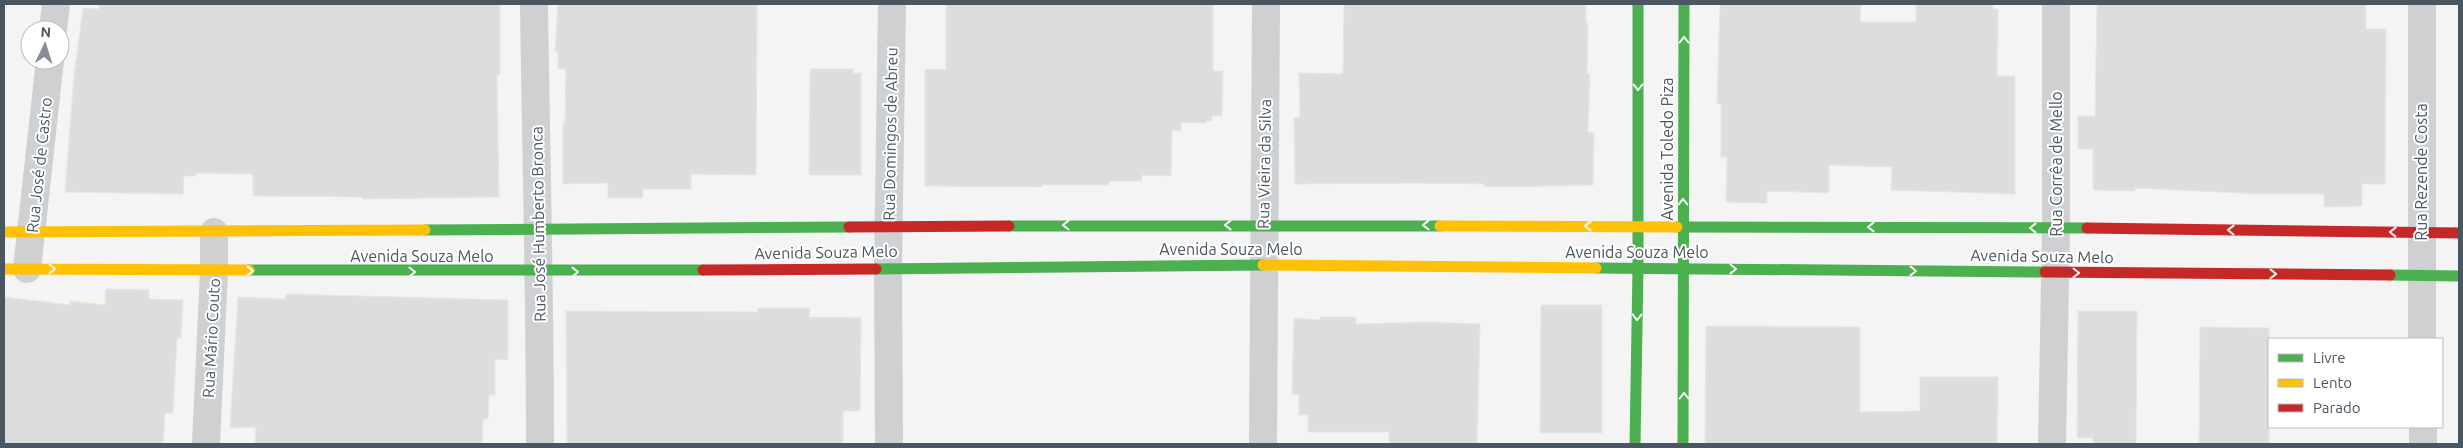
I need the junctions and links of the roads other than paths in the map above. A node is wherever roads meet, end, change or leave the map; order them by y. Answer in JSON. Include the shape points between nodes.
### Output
{"nodes":[{"id":1,"x":56,"y":4,"type":"edge"},
{"id":2,"x":534,"y":4,"type":"edge"},
{"id":3,"x":892,"y":4,"type":"edge"},
{"id":4,"x":1266,"y":4,"type":"edge"},
{"id":5,"x":1638,"y":4,"type":"edge"},
{"id":6,"x":1684,"y":4,"type":"edge"},
{"id":7,"x":2056,"y":4,"type":"edge"},
{"id":8,"x":2422,"y":4,"type":"edge"},
{"id":9,"x":54,"y":20,"type":"edge"},
{"id":10,"x":49,"y":70,"type":"edge"},
{"id":11,"x":1263,"y":224,"type":"junction"},
{"id":12,"x":888,"y":226,"type":"junction"},
{"id":13,"x":1637,"y":226,"type":"junction"},
{"id":14,"x":1682,"y":226,"type":"junction"},
{"id":15,"x":2056,"y":228,"type":"junction"},
{"id":16,"x":537,"y":230,"type":"junction"},
{"id":17,"x":4,"y":232,"type":"edge"},
{"id":18,"x":214,"y":232,"type":"junction"},
{"id":19,"x":31,"y":233,"type":"junction"},
{"id":20,"x":2420,"y":233,"type":"junction"},
{"id":21,"x":2459,"y":233,"type":"edge"},
{"id":22,"x":1263,"y":264,"type":"junction"},
{"id":23,"x":888,"y":267,"type":"junction"},
{"id":24,"x":1638,"y":268,"type":"junction"},
{"id":25,"x":1684,"y":268,"type":"junction"},
{"id":26,"x":16,"y":269,"type":"edge"},
{"id":27,"x":214,"y":271,"type":"junction"},
{"id":28,"x":540,"y":272,"type":"junction"},
{"id":29,"x":2054,"y":272,"type":"junction"},
{"id":30,"x":2421,"y":276,"type":"junction"},
{"id":31,"x":2459,"y":276,"type":"edge"},
{"id":32,"x":2422,"y":338,"type":"edge"},
{"id":33,"x":2423,"y":428,"type":"edge"},
{"id":34,"x":206,"y":444,"type":"edge"},
{"id":35,"x":540,"y":444,"type":"edge"},
{"id":36,"x":889,"y":444,"type":"edge"},
{"id":37,"x":1263,"y":444,"type":"edge"},
{"id":38,"x":1635,"y":444,"type":"edge"},
{"id":39,"x":1683,"y":444,"type":"edge"},
{"id":40,"x":2052,"y":444,"type":"edge"},
{"id":41,"x":2423,"y":444,"type":"edge"}],
"edges":[{"from":1,"to":9,"type":"street"},
{"from":2,"to":16,"type":"street","name":"Rua José Humberto Bronca"},
{"from":3,"to":12,"type":"street","name":"Rua Domingos de Abreu"},
{"from":4,"to":11,"type":"street","name":"Rua Vieira da Silva"},
{"from":5,"to":13,"type":"street","name":"Avenida Toledo Piza","one_way":true},
{"from":14,"to":6,"type":"street","name":"Avenida Toledo Piza","one_way":true},
{"from":7,"to":15,"type":"street","name":"Rua Corrêa de Mello"},
{"from":8,"to":20,"type":"street","name":"Rua Rezende Costa"},
{"from":10,"to":19,"type":"street","name":"Rua José de Castro"},
{"from":11,"to":12,"type":"street","name":"Avenida Souza Melo","one_way":true},
{"from":13,"to":11,"type":"street","name":"Avenida Souza Melo","one_way":true},
{"from":11,"to":22,"type":"street","name":"Rua Vieira da Silva"},
{"from":12,"to":16,"type":"street","name":"Avenida Souza Melo"},
{"from":12,"to":23,"type":"street","name":"Rua Domingos de Abreu"},
{"from":13,"to":14,"type":"street","name":"Avenida Souza Melo"},
{"from":13,"to":24,"type":"street","name":"Avenida Toledo Piza"},
{"from":15,"to":14,"type":"street","name":"Avenida Souza Melo","one_way":true},
{"from":14,"to":25,"type":"street","name":"Avenida Toledo Piza"},
{"from":20,"to":15,"type":"street","name":"Avenida Souza Melo","one_way":true},
{"from":15,"to":29,"type":"street","name":"Rua Corrêa de Mello"},
{"from":16,"to":18,"type":"street","name":"Avenida Souza Melo"},
{"from":16,"to":28,"type":"street","name":"Rua José Humberto Bronca"},
{"from":17,"to":19,"type":"street","name":"Avenida Souza Melo"},
{"from":18,"to":19,"type":"street","name":"Avenida Souza Melo"},
{"from":18,"to":27,"type":"street","name":"Rua Mário Couto"},
{"from":19,"to":26,"type":"street","name":"Rua José de Castro"},
{"from":20,"to":21,"type":"street","name":"Avenida Souza Melo"},
{"from":20,"to":30,"type":"street","name":"Rua Rezende Costa"},
{"from":22,"to":23,"type":"street","name":"Avenida Souza Melo"},
{"from":22,"to":24,"type":"street","name":"Avenida Souza Melo"},
{"from":22,"to":37,"type":"street","name":"Rua Vieira da Silva"},
{"from":28,"to":23,"type":"street","name":"Avenida Souza Melo","one_way":true},
{"from":23,"to":36,"type":"street","name":"Rua Domingos de Abreu"},
{"from":24,"to":25,"type":"street","name":"Avenida Souza Melo"},
{"from":24,"to":38,"type":"street","name":"Avenida Toledo Piza","one_way":true},
{"from":25,"to":29,"type":"street","name":"Avenida Souza Melo","one_way":true},
{"from":39,"to":25,"type":"street","name":"Avenida Toledo Piza","one_way":true},
{"from":26,"to":27,"type":"street","name":"Avenida Souza Melo","one_way":true},
{"from":27,"to":28,"type":"street","name":"Avenida Souza Melo","one_way":true},
{"from":27,"to":34,"type":"street","name":"Rua Mário Couto"},
{"from":28,"to":35,"type":"street","name":"Rua José Humberto Bronca"},
{"from":29,"to":30,"type":"street","name":"Avenida Souza Melo","one_way":true},
{"from":29,"to":40,"type":"street","name":"Rua Corrêa de Mello"},
{"from":30,"to":31,"type":"street","name":"Avenida Souza Melo"},
{"from":30,"to":32,"type":"street","name":"Rua Rezende Costa"},
{"from":33,"to":41,"type":"street"}]}
